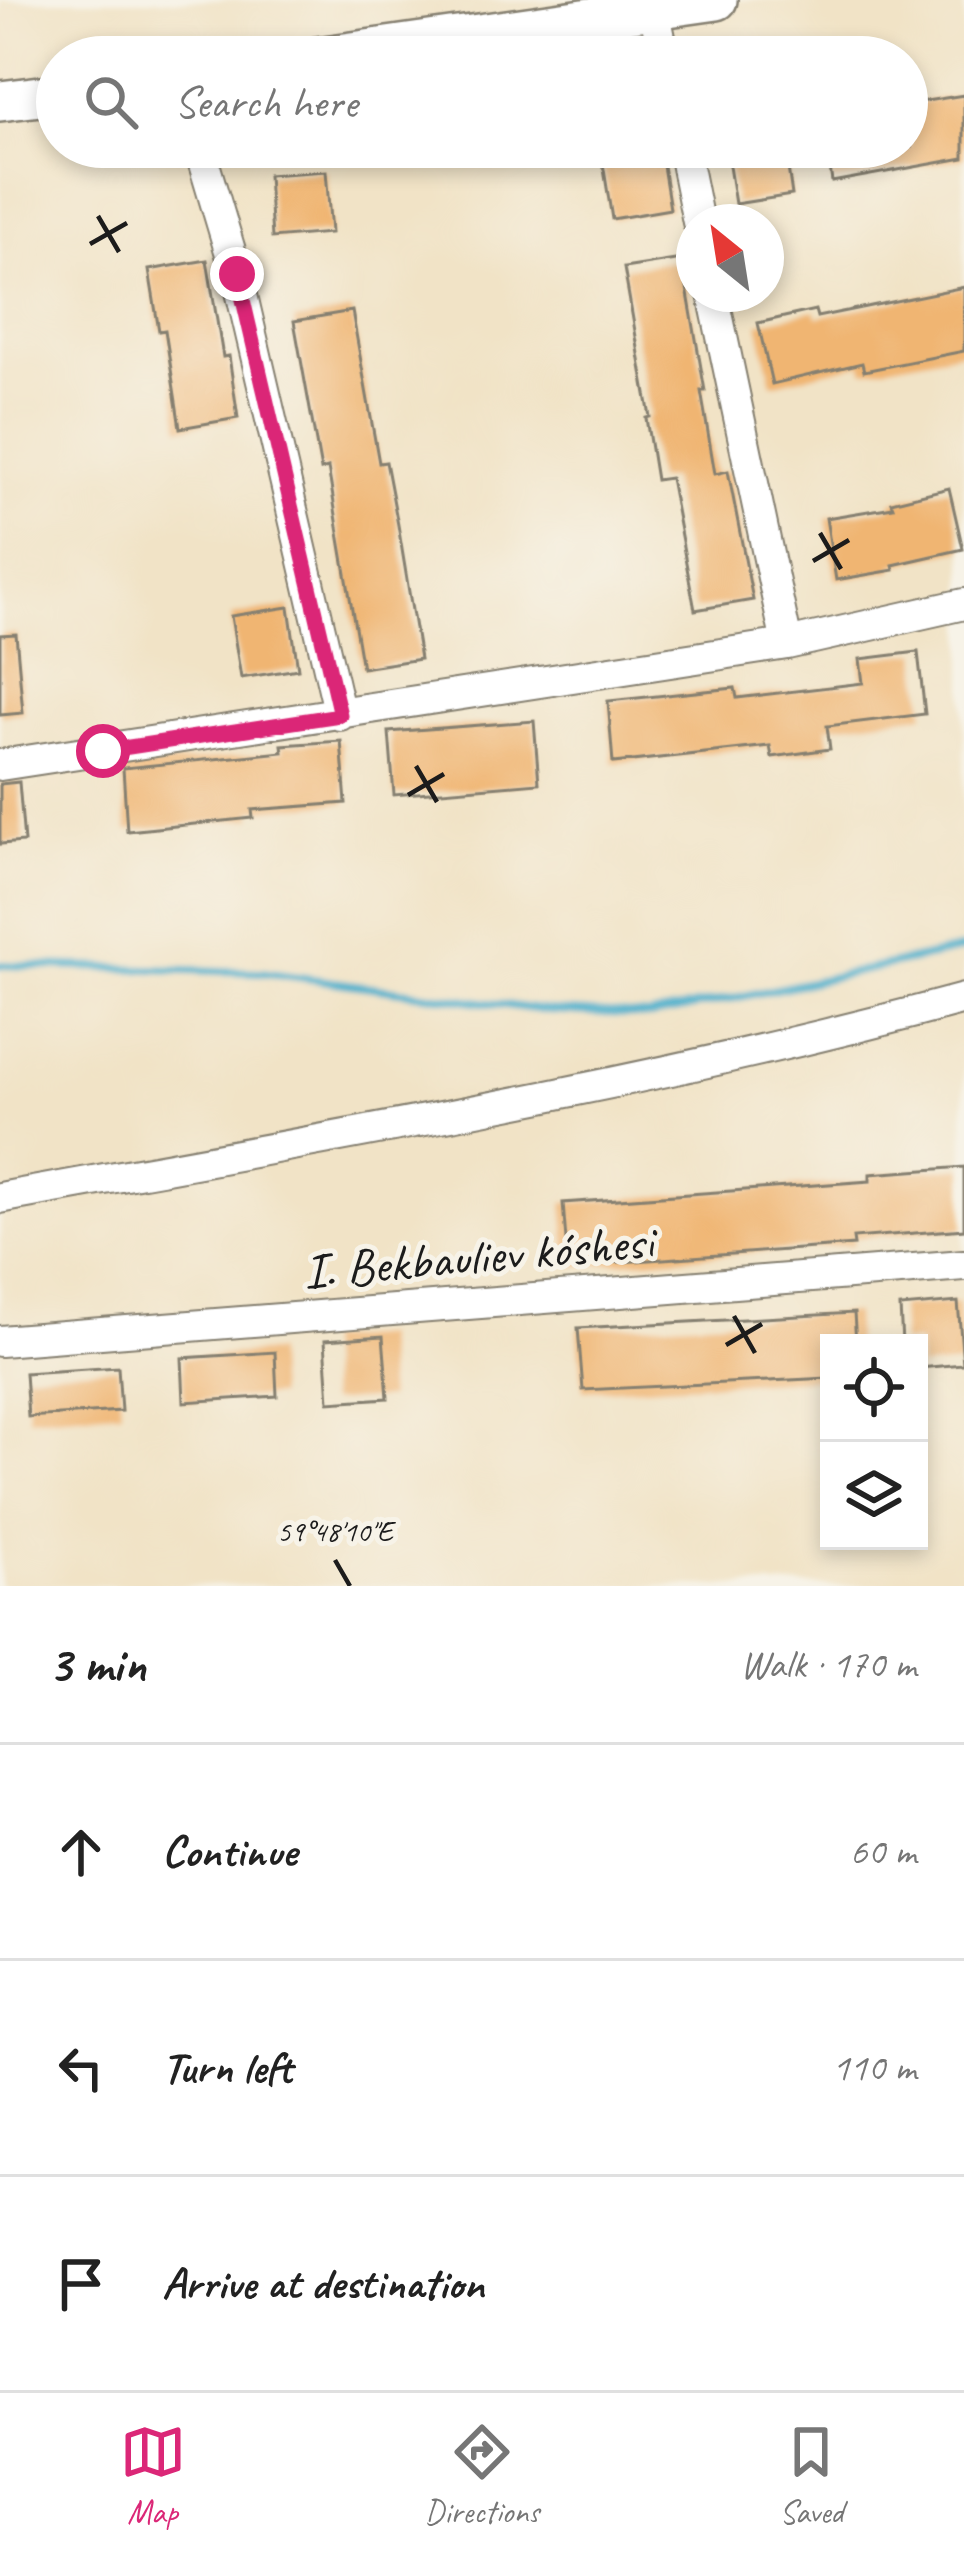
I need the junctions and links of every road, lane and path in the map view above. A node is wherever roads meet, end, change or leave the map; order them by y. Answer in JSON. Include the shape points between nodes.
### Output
{"nodes":[{"id":1,"x":717,"y":0,"type":"edge"},
{"id":2,"x":654,"y":9,"type":"junction"},
{"id":3,"x":464,"y":36,"type":"edge"},
{"id":4,"x":660,"y":36,"type":"edge"},
{"id":5,"x":36,"y":97,"type":"edge"},
{"id":6,"x":0,"y":101,"type":"edge"},
{"id":7,"x":206,"y":168,"type":"edge"},
{"id":8,"x":687,"y":168,"type":"edge"},
{"id":9,"x":694,"y":204,"type":"edge"},
{"id":10,"x":717,"y":312,"type":"edge"},
{"id":11,"x":964,"y":604,"type":"edge"},
{"id":12,"x":787,"y":644,"type":"junction"},
{"id":13,"x":340,"y":715,"type":"junction"},
{"id":14,"x":0,"y":765,"type":"edge"},
{"id":15,"x":964,"y":999,"type":"edge"},
{"id":16,"x":0,"y":1198,"type":"edge"},
{"id":17,"x":964,"y":1265,"type":"edge"},
{"id":18,"x":0,"y":1341,"type":"edge"}],
"edges":[{"from":1,"to":2,"type":"street"},
{"from":2,"to":3,"type":"street"},
{"from":2,"to":4,"type":"street"},
{"from":5,"to":6,"type":"street"},
{"from":7,"to":13,"type":"street"},
{"from":8,"to":9,"type":"street"},
{"from":10,"to":12,"type":"street"},
{"from":11,"to":12,"type":"street"},
{"from":12,"to":13,"type":"street"},
{"from":13,"to":14,"type":"street"},
{"from":15,"to":16,"type":"street","via":[[547,1097]]},
{"from":17,"to":18,"type":"street","name":"I. Bekbauliev kóshesi"}]}
